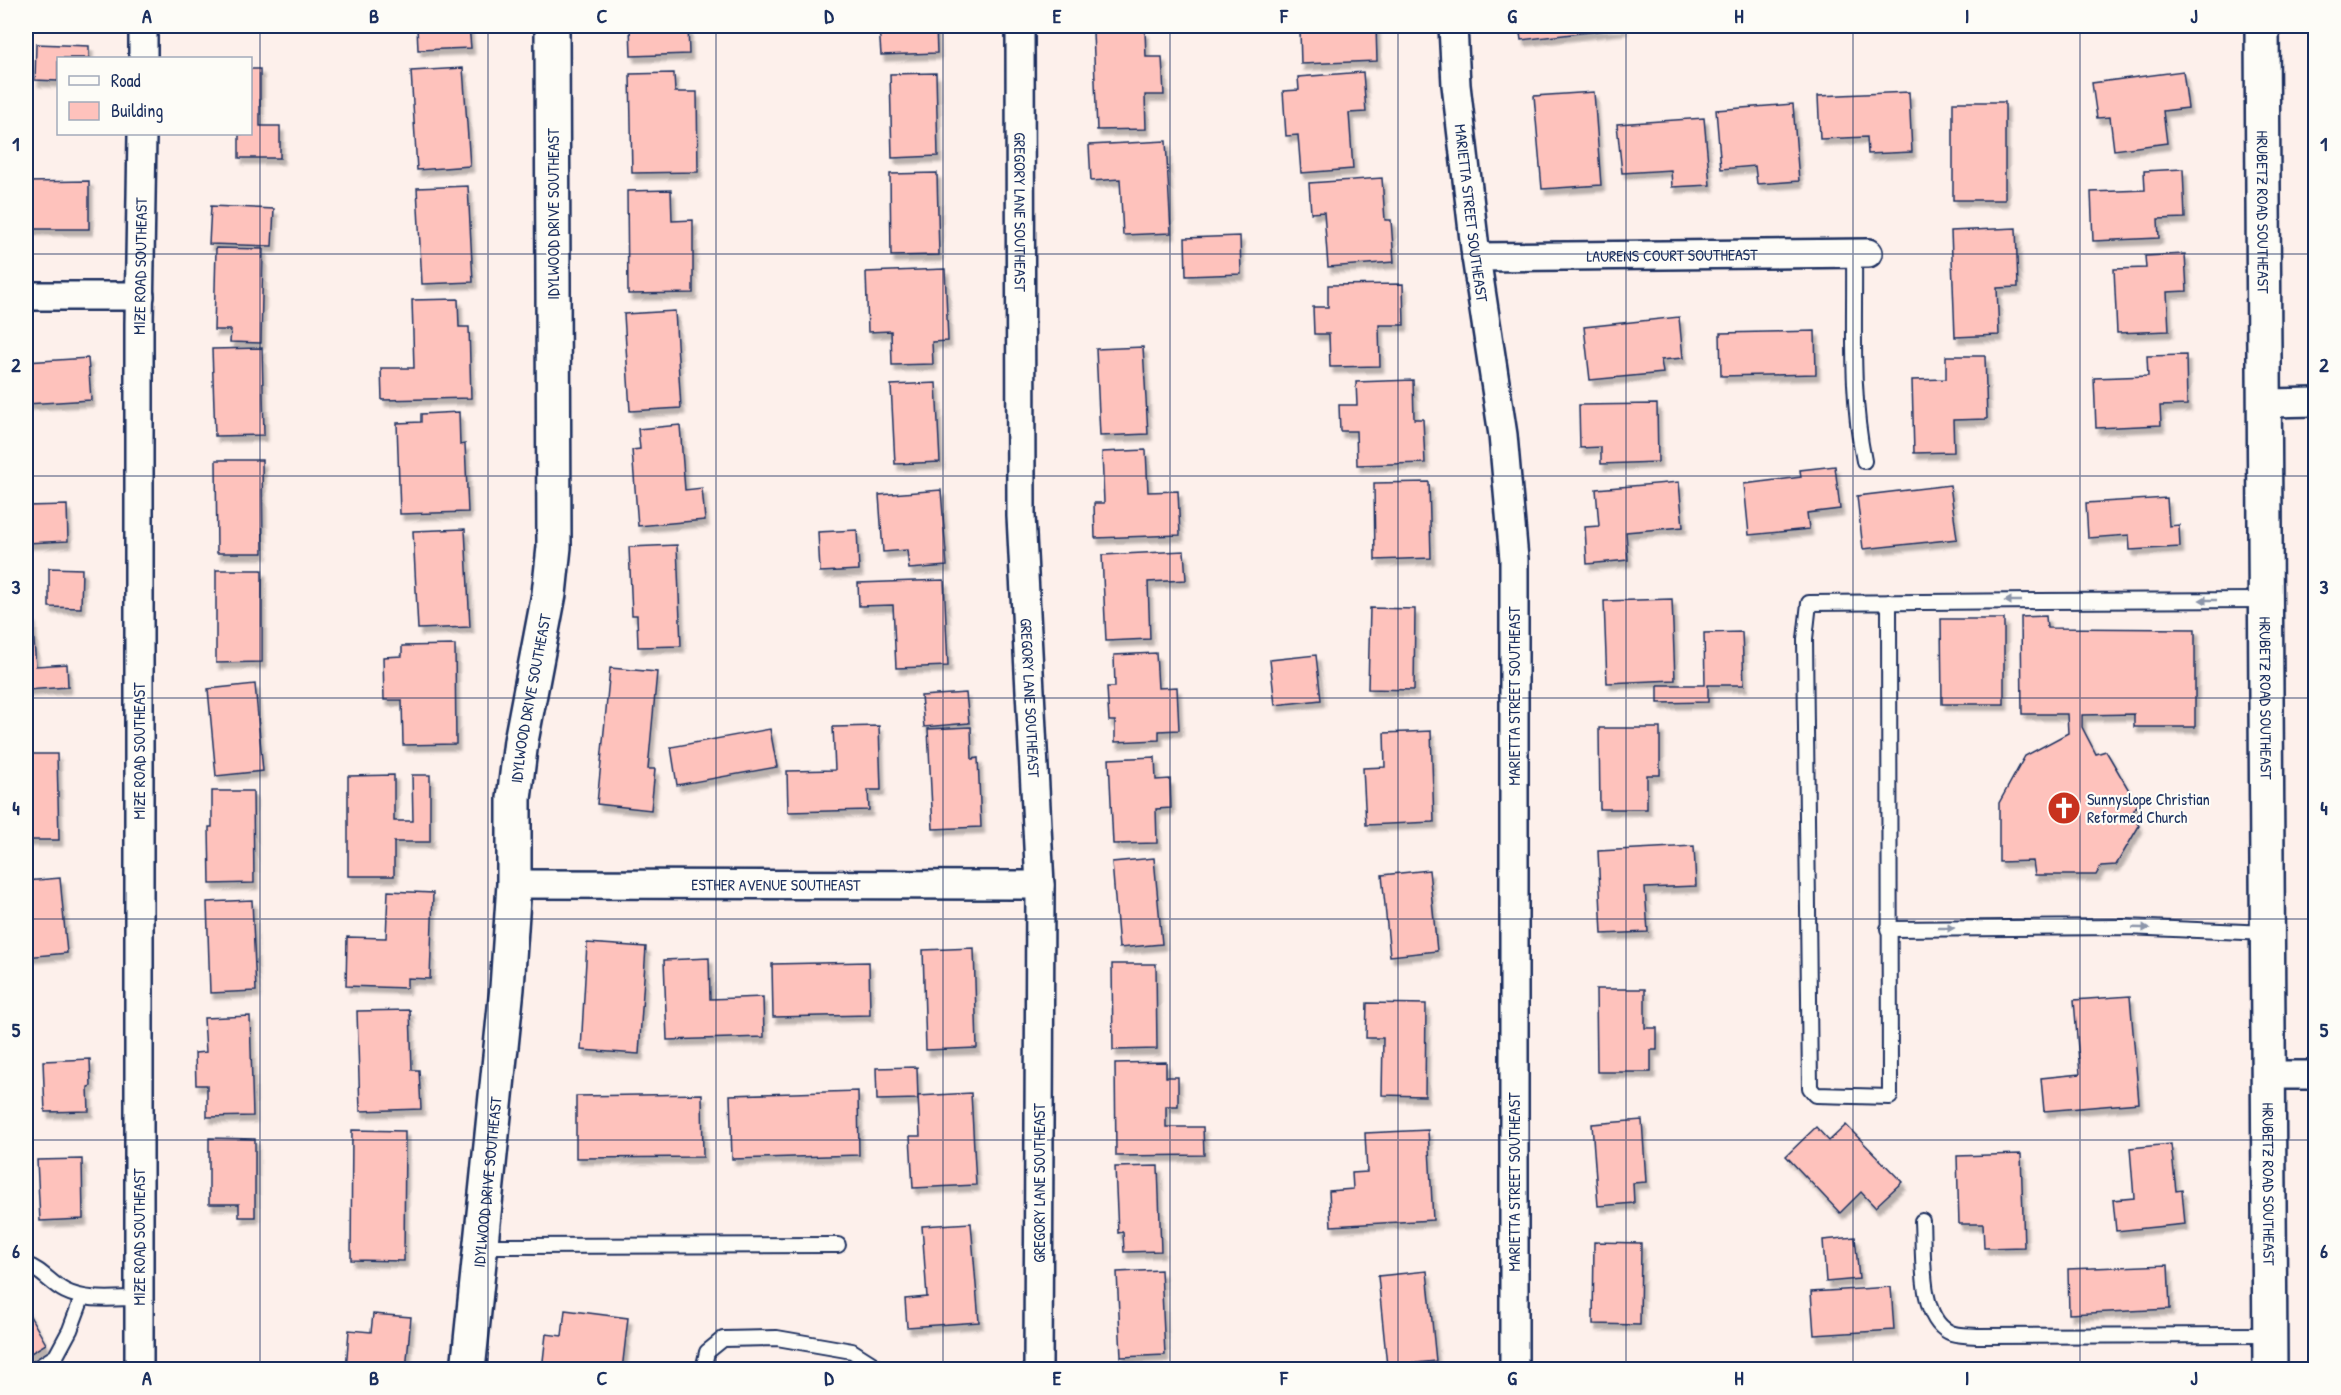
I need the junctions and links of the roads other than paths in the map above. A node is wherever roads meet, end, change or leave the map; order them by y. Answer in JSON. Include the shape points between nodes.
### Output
{"nodes":[{"id":1,"x":143,"y":26,"type":"edge"},
{"id":2,"x":552,"y":26,"type":"edge"},
{"id":3,"x":1020,"y":26,"type":"edge"},
{"id":4,"x":1453,"y":26,"type":"edge"},
{"id":5,"x":2262,"y":26,"type":"edge"},
{"id":6,"x":143,"y":57,"type":"edge"},
{"id":7,"x":142,"y":135,"type":"edge"},
{"id":8,"x":1861,"y":253,"type":"joint"},
{"id":9,"x":1476,"y":257,"type":"junction"},
{"id":10,"x":26,"y":296,"type":"edge"},
{"id":11,"x":140,"y":296,"type":"junction"},
{"id":12,"x":2316,"y":402,"type":"edge"},
{"id":13,"x":2265,"y":403,"type":"junction"},
{"id":14,"x":1864,"y":461,"type":"dead end"},
{"id":15,"x":2267,"y":600,"type":"junction"},
{"id":16,"x":1889,"y":602,"type":"junction"},
{"id":17,"x":514,"y":884,"type":"junction"},
{"id":18,"x":1040,"y":885,"type":"junction"},
{"id":19,"x":1888,"y":929,"type":"junction"},
{"id":20,"x":2268,"y":933,"type":"junction"},
{"id":21,"x":2268,"y":1075,"type":"junction"},
{"id":22,"x":2316,"y":1075,"type":"edge"},
{"id":23,"x":1922,"y":1221,"type":"dead end"},
{"id":24,"x":838,"y":1245,"type":"dead end"},
{"id":25,"x":481,"y":1246,"type":"junction"},
{"id":26,"x":26,"y":1265,"type":"edge"},
{"id":27,"x":82,"y":1298,"type":"junction"},
{"id":28,"x":139,"y":1298,"type":"junction"},
{"id":29,"x":2270,"y":1335,"type":"junction"},
{"id":30,"x":34,"y":1370,"type":"edge"},
{"id":31,"x":139,"y":1370,"type":"edge"},
{"id":32,"x":468,"y":1370,"type":"edge"},
{"id":33,"x":703,"y":1370,"type":"edge"},
{"id":34,"x":882,"y":1370,"type":"edge"},
{"id":35,"x":1038,"y":1370,"type":"edge"},
{"id":36,"x":1514,"y":1370,"type":"edge"},
{"id":37,"x":2270,"y":1370,"type":"edge"}],
"edges":[{"from":1,"to":6,"type":"street"},
{"from":2,"to":17,"type":"street","name":"IDYLWOOD DRIVE SOUTHEAST","via":[[554,547],[514,799]]},
{"from":3,"to":18,"type":"street","name":"GREGORY LANE SOUTHEAST","via":[[1021,516]]},
{"from":4,"to":9,"type":"street","name":"MARIETTA STREET SOUTHEAST"},
{"from":5,"to":13,"type":"street","name":"HRUBETZ ROAD SOUTHEAST"},
{"from":7,"to":11,"type":"street","name":"MIZE ROAD SOUTHEAST"},
{"from":8,"to":9,"type":"street","name":"LAURENS COURT SOUTHEAST"},
{"from":8,"to":14,"type":"lane","via":[[1855,391]]},
{"from":9,"to":36,"type":"street","name":"MARIETTA STREET SOUTHEAST","via":[[1503,435],[1514,559]]},
{"from":10,"to":11,"type":"street"},
{"from":11,"to":28,"type":"street","name":"MIZE ROAD SOUTHEAST"},
{"from":12,"to":13,"type":"street"},
{"from":13,"to":15,"type":"street","name":"HRUBETZ ROAD SOUTHEAST"},
{"from":15,"to":16,"type":"lane","one_way":true},
{"from":15,"to":20,"type":"street","name":"HRUBETZ ROAD SOUTHEAST"},
{"from":16,"to":19,"type":"lane"},
{"from":16,"to":19,"type":"lane","via":[[1809,603],[1805,639],[1810,1089],[1816,1095],[1890,1097]]},
{"from":17,"to":18,"type":"street","name":"ESTHER AVENUE SOUTHEAST"},
{"from":17,"to":25,"type":"street","name":"IDYLWOOD DRIVE SOUTHEAST"},
{"from":18,"to":35,"type":"street","name":"GREGORY LANE SOUTHEAST"},
{"from":19,"to":20,"type":"lane","one_way":true,"via":[[2126,927]]},
{"from":20,"to":21,"type":"street","name":"HRUBETZ ROAD SOUTHEAST"},
{"from":21,"to":22,"type":"street"},
{"from":21,"to":29,"type":"street","name":"HRUBETZ ROAD SOUTHEAST"},
{"from":23,"to":29,"type":"lane","via":[[1927,1299],[1935,1322],[1950,1333]]},
{"from":24,"to":25,"type":"lane"},
{"from":25,"to":32,"type":"street","name":"IDYLWOOD DRIVE SOUTHEAST"},
{"from":26,"to":27,"type":"lane","via":[[62,1290]]},
{"from":27,"to":28,"type":"lane"},
{"from":27,"to":30,"type":"lane","via":[[56,1356]]},
{"from":28,"to":31,"type":"street","name":"MIZE ROAD SOUTHEAST"},
{"from":29,"to":37,"type":"street","name":"HRUBETZ ROAD SOUTHEAST"},
{"from":33,"to":34,"type":"lane","via":[[706,1352],[723,1339],[766,1338],[852,1351]]}]}
